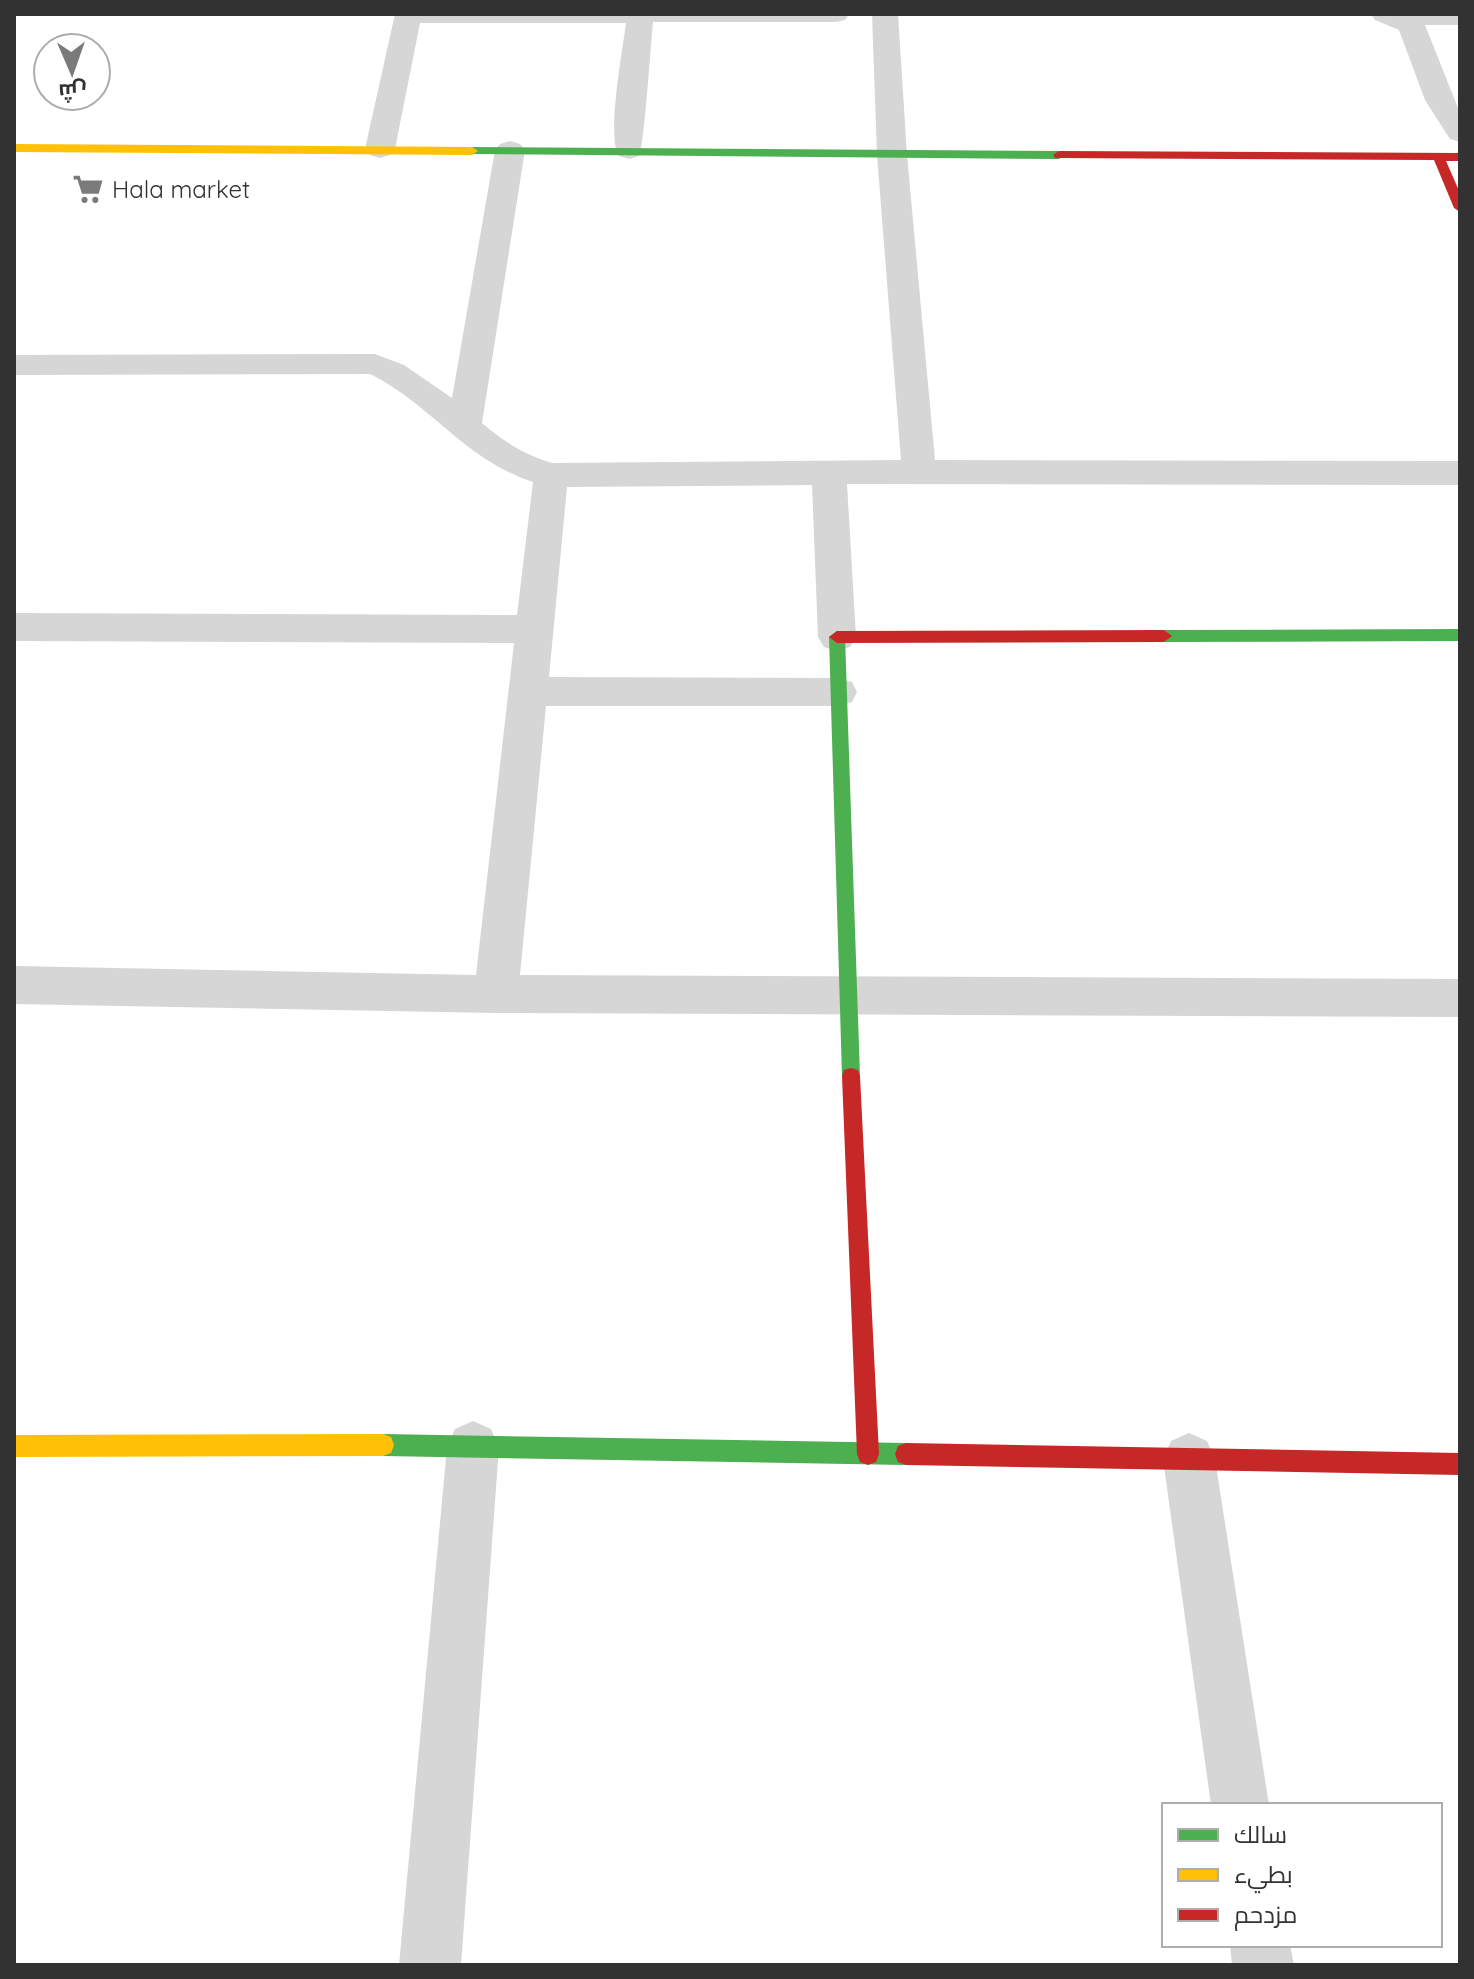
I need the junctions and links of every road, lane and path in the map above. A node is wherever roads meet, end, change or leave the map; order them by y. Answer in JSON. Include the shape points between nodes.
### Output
{"nodes":[{"id":1,"x":836,"y":14,"type":"edge"},
{"id":2,"x":885,"y":14,"type":"edge"},
{"id":3,"x":408,"y":15,"type":"edge"},
{"id":4,"x":641,"y":15,"type":"edge"},
{"id":5,"x":1390,"y":16,"type":"edge"},
{"id":6,"x":1460,"y":17,"type":"edge"},
{"id":7,"x":1453,"y":144,"type":"edge"},
{"id":8,"x":14,"y":148,"type":"edge"},
{"id":9,"x":380,"y":149,"type":"junction"},
{"id":10,"x":510,"y":150,"type":"junction"},
{"id":11,"x":629,"y":150,"type":"junction"},
{"id":12,"x":892,"y":155,"type":"junction"},
{"id":13,"x":1460,"y":208,"type":"edge"},
{"id":14,"x":14,"y":365,"type":"edge"},
{"id":15,"x":465,"y":424,"type":"junction"},
{"id":16,"x":919,"y":472,"type":"junction"},
{"id":17,"x":829,"y":473,"type":"junction"},
{"id":18,"x":1460,"y":473,"type":"edge"},
{"id":19,"x":551,"y":475,"type":"junction"},
{"id":20,"x":14,"y":627,"type":"edge"},
{"id":21,"x":533,"y":629,"type":"junction"},
{"id":22,"x":1460,"y":635,"type":"edge"},
{"id":23,"x":837,"y":637,"type":"junction"},
{"id":24,"x":527,"y":691,"type":"junction"},
{"id":25,"x":838,"y":692,"type":"junction"},
{"id":26,"x":14,"y":985,"type":"edge"},
{"id":27,"x":496,"y":994,"type":"junction"},
{"id":28,"x":847,"y":994,"type":"junction"},
{"id":29,"x":1460,"y":998,"type":"edge"},
{"id":30,"x":14,"y":1446,"type":"edge"},
{"id":31,"x":473,"y":1447,"type":"junction"},
{"id":32,"x":868,"y":1454,"type":"junction"},
{"id":33,"x":1189,"y":1459,"type":"junction"},
{"id":34,"x":1460,"y":1464,"type":"edge"},
{"id":35,"x":1240,"y":1803,"type":"edge"},
{"id":36,"x":430,"y":1965,"type":"edge"}],
"edges":[{"from":1,"to":4,"type":"street"},
{"from":2,"to":12,"type":"street"},
{"from":3,"to":4,"type":"street"},
{"from":3,"to":9,"type":"street"},
{"from":4,"to":11,"type":"street"},
{"from":5,"to":6,"type":"street"},
{"from":5,"to":7,"type":"street","via":[[1411,25]]},
{"from":7,"to":12,"type":"street"},
{"from":7,"to":13,"type":"street"},
{"from":8,"to":9,"type":"street"},
{"from":9,"to":10,"type":"street"},
{"from":10,"to":11,"type":"street"},
{"from":10,"to":15,"type":"street"},
{"from":11,"to":12,"type":"street"},
{"from":12,"to":16,"type":"street"},
{"from":14,"to":15,"type":"street","via":[[375,364],[405,376]]},
{"from":15,"to":19,"type":"street","via":[[495,451],[522,467]]},
{"from":16,"to":17,"type":"street"},
{"from":16,"to":18,"type":"street"},
{"from":17,"to":19,"type":"street"},
{"from":17,"to":23,"type":"street"},
{"from":19,"to":21,"type":"street"},
{"from":20,"to":21,"type":"street"},
{"from":21,"to":24,"type":"street"},
{"from":22,"to":23,"type":"street"},
{"from":23,"to":25,"type":"street"},
{"from":24,"to":25,"type":"street"},
{"from":24,"to":27,"type":"street"},
{"from":25,"to":28,"type":"street"},
{"from":26,"to":27,"type":"street"},
{"from":27,"to":28,"type":"street"},
{"from":28,"to":29,"type":"street"},
{"from":28,"to":32,"type":"street"},
{"from":30,"to":31,"type":"street"},
{"from":31,"to":32,"type":"street"},
{"from":31,"to":36,"type":"street"},
{"from":32,"to":33,"type":"street"},
{"from":33,"to":34,"type":"street"},
{"from":33,"to":35,"type":"street"}]}
